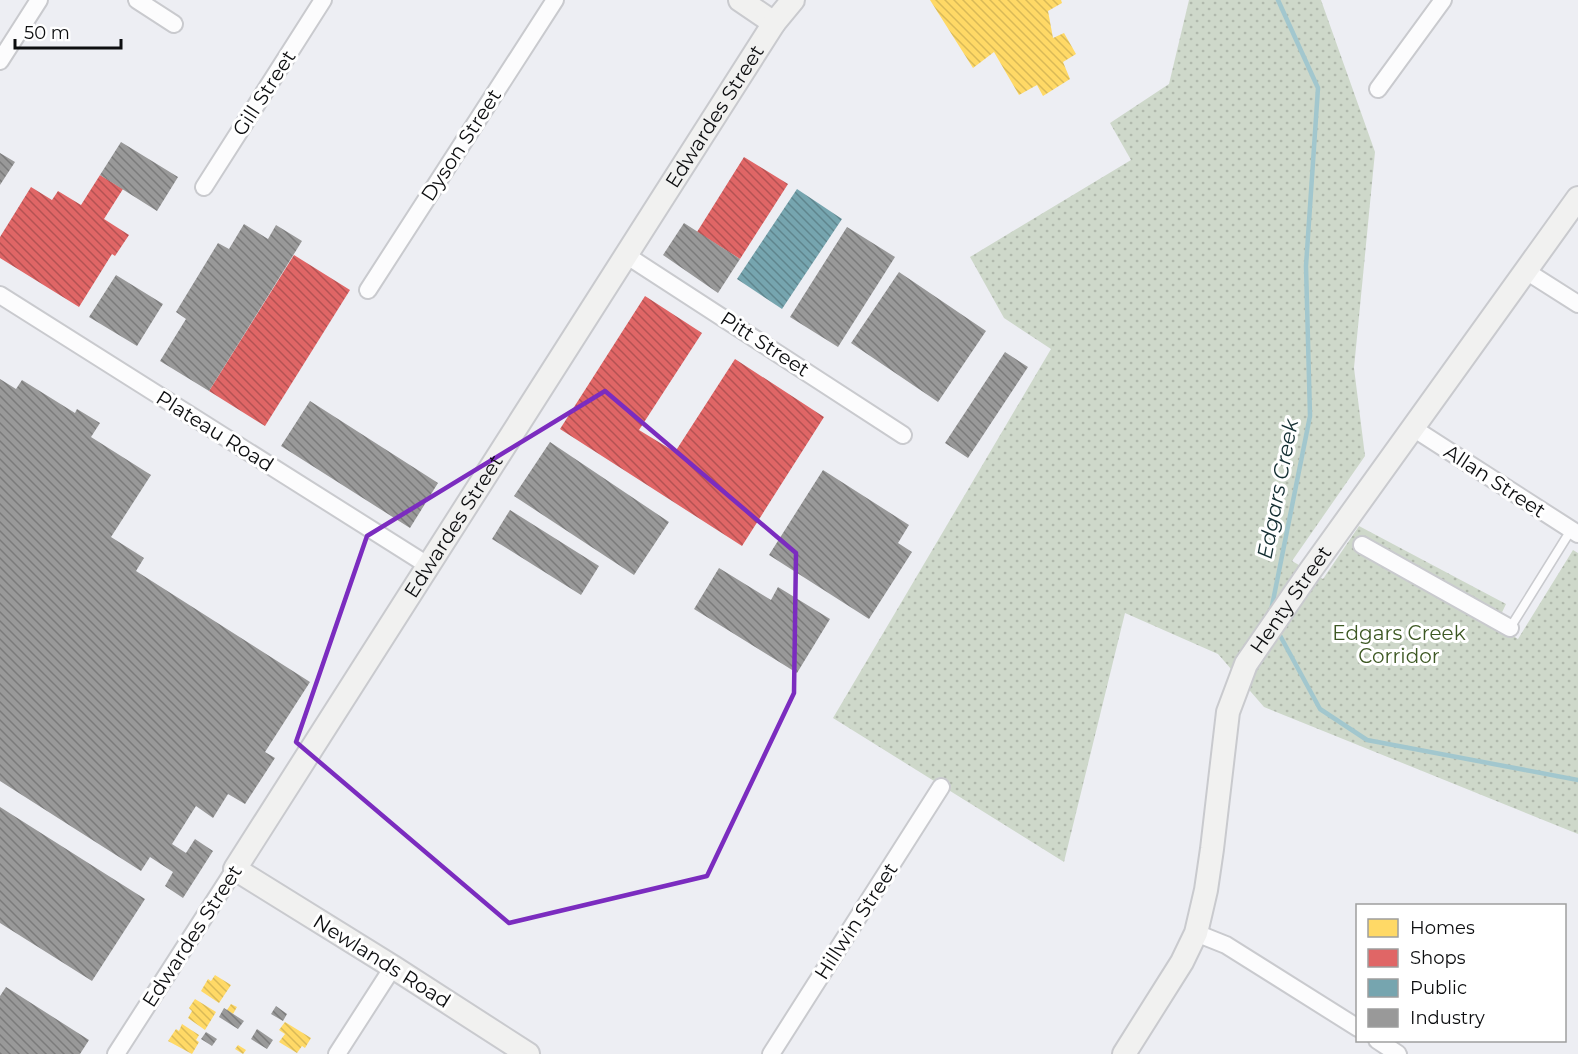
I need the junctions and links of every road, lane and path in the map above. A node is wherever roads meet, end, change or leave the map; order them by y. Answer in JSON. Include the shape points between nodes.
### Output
{"nodes":[{"id":1,"x":39,"y":0,"type":"edge"},
{"id":2,"x":137,"y":0,"type":"edge"},
{"id":3,"x":323,"y":0,"type":"edge"},
{"id":4,"x":555,"y":0,"type":"edge"},
{"id":5,"x":740,"y":0,"type":"edge"},
{"id":6,"x":793,"y":0,"type":"edge"},
{"id":7,"x":1443,"y":0,"type":"edge"},
{"id":8,"x":774,"y":23,"type":"junction"},
{"id":9,"x":174,"y":24,"type":"dead end"},
{"id":10,"x":0,"y":61,"type":"edge"},
{"id":11,"x":1378,"y":89,"type":"dead end"},
{"id":12,"x":204,"y":186,"type":"dead end"},
{"id":13,"x":1578,"y":198,"type":"edge"},
{"id":14,"x":626,"y":255,"type":"junction"},
{"id":15,"x":1526,"y":271,"type":"junction"},
{"id":16,"x":368,"y":290,"type":"dead end"},
{"id":17,"x":0,"y":295,"type":"edge"},
{"id":18,"x":1578,"y":304,"type":"edge"},
{"id":19,"x":1413,"y":428,"type":"junction"},
{"id":20,"x":903,"y":435,"type":"dead end"},
{"id":21,"x":1574,"y":532,"type":"edge"},
{"id":22,"x":1362,"y":545,"type":"dead end"},
{"id":23,"x":429,"y":566,"type":"junction"},
{"id":24,"x":1510,"y":628,"type":"joint"},
{"id":25,"x":941,"y":787,"type":"dead end"},
{"id":26,"x":235,"y":869,"type":"junction"},
{"id":27,"x":1196,"y":933,"type":"junction"},
{"id":28,"x":393,"y":967,"type":"junction"},
{"id":29,"x":1356,"y":1027,"type":"edge"},
{"id":30,"x":1379,"y":1042,"type":"edge"},
{"id":31,"x":116,"y":1054,"type":"edge"},
{"id":32,"x":337,"y":1054,"type":"edge"},
{"id":33,"x":528,"y":1054,"type":"edge"},
{"id":34,"x":771,"y":1054,"type":"edge"},
{"id":35,"x":1124,"y":1054,"type":"edge"},
{"id":36,"x":1398,"y":1054,"type":"edge"}],
"edges":[{"from":1,"to":10,"type":"street"},
{"from":2,"to":9,"type":"street"},
{"from":3,"to":12,"type":"street","name":"Gill Street"},
{"from":4,"to":16,"type":"street","name":"Dyson Street"},
{"from":5,"to":8,"type":"street"},
{"from":6,"to":8,"type":"street","name":"Edwardes Street"},
{"from":7,"to":11,"type":"street"},
{"from":8,"to":14,"type":"street","name":"Edwardes Street"},
{"from":13,"to":15,"type":"street","name":"Henty Street"},
{"from":14,"to":20,"type":"street","name":"Pitt Street"},
{"from":14,"to":23,"type":"street","name":"Edwardes Street"},
{"from":15,"to":18,"type":"street"},
{"from":15,"to":19,"type":"street","name":"Henty Street"},
{"from":17,"to":23,"type":"street","name":"Plateau Road"},
{"from":19,"to":21,"type":"street","name":"Allan Street"},
{"from":19,"to":27,"type":"street","name":"Henty Street","via":[[1246,664],[1228,712],[1212,849]]},
{"from":21,"to":24,"type":"lane"},
{"from":22,"to":24,"type":"street"},
{"from":23,"to":26,"type":"street","name":"Edwardes Street"},
{"from":25,"to":34,"type":"street","name":"Hillwin Street"},
{"from":26,"to":28,"type":"street","name":"Newlands Road"},
{"from":26,"to":31,"type":"street","name":"Edwardes Street"},
{"from":27,"to":29,"type":"street","via":[[1226,945]]},
{"from":27,"to":35,"type":"street","name":"Henty Street","via":[[1182,963]]},
{"from":28,"to":32,"type":"street"},
{"from":28,"to":33,"type":"street","name":"Newlands Road"},
{"from":30,"to":36,"type":"street"}]}
